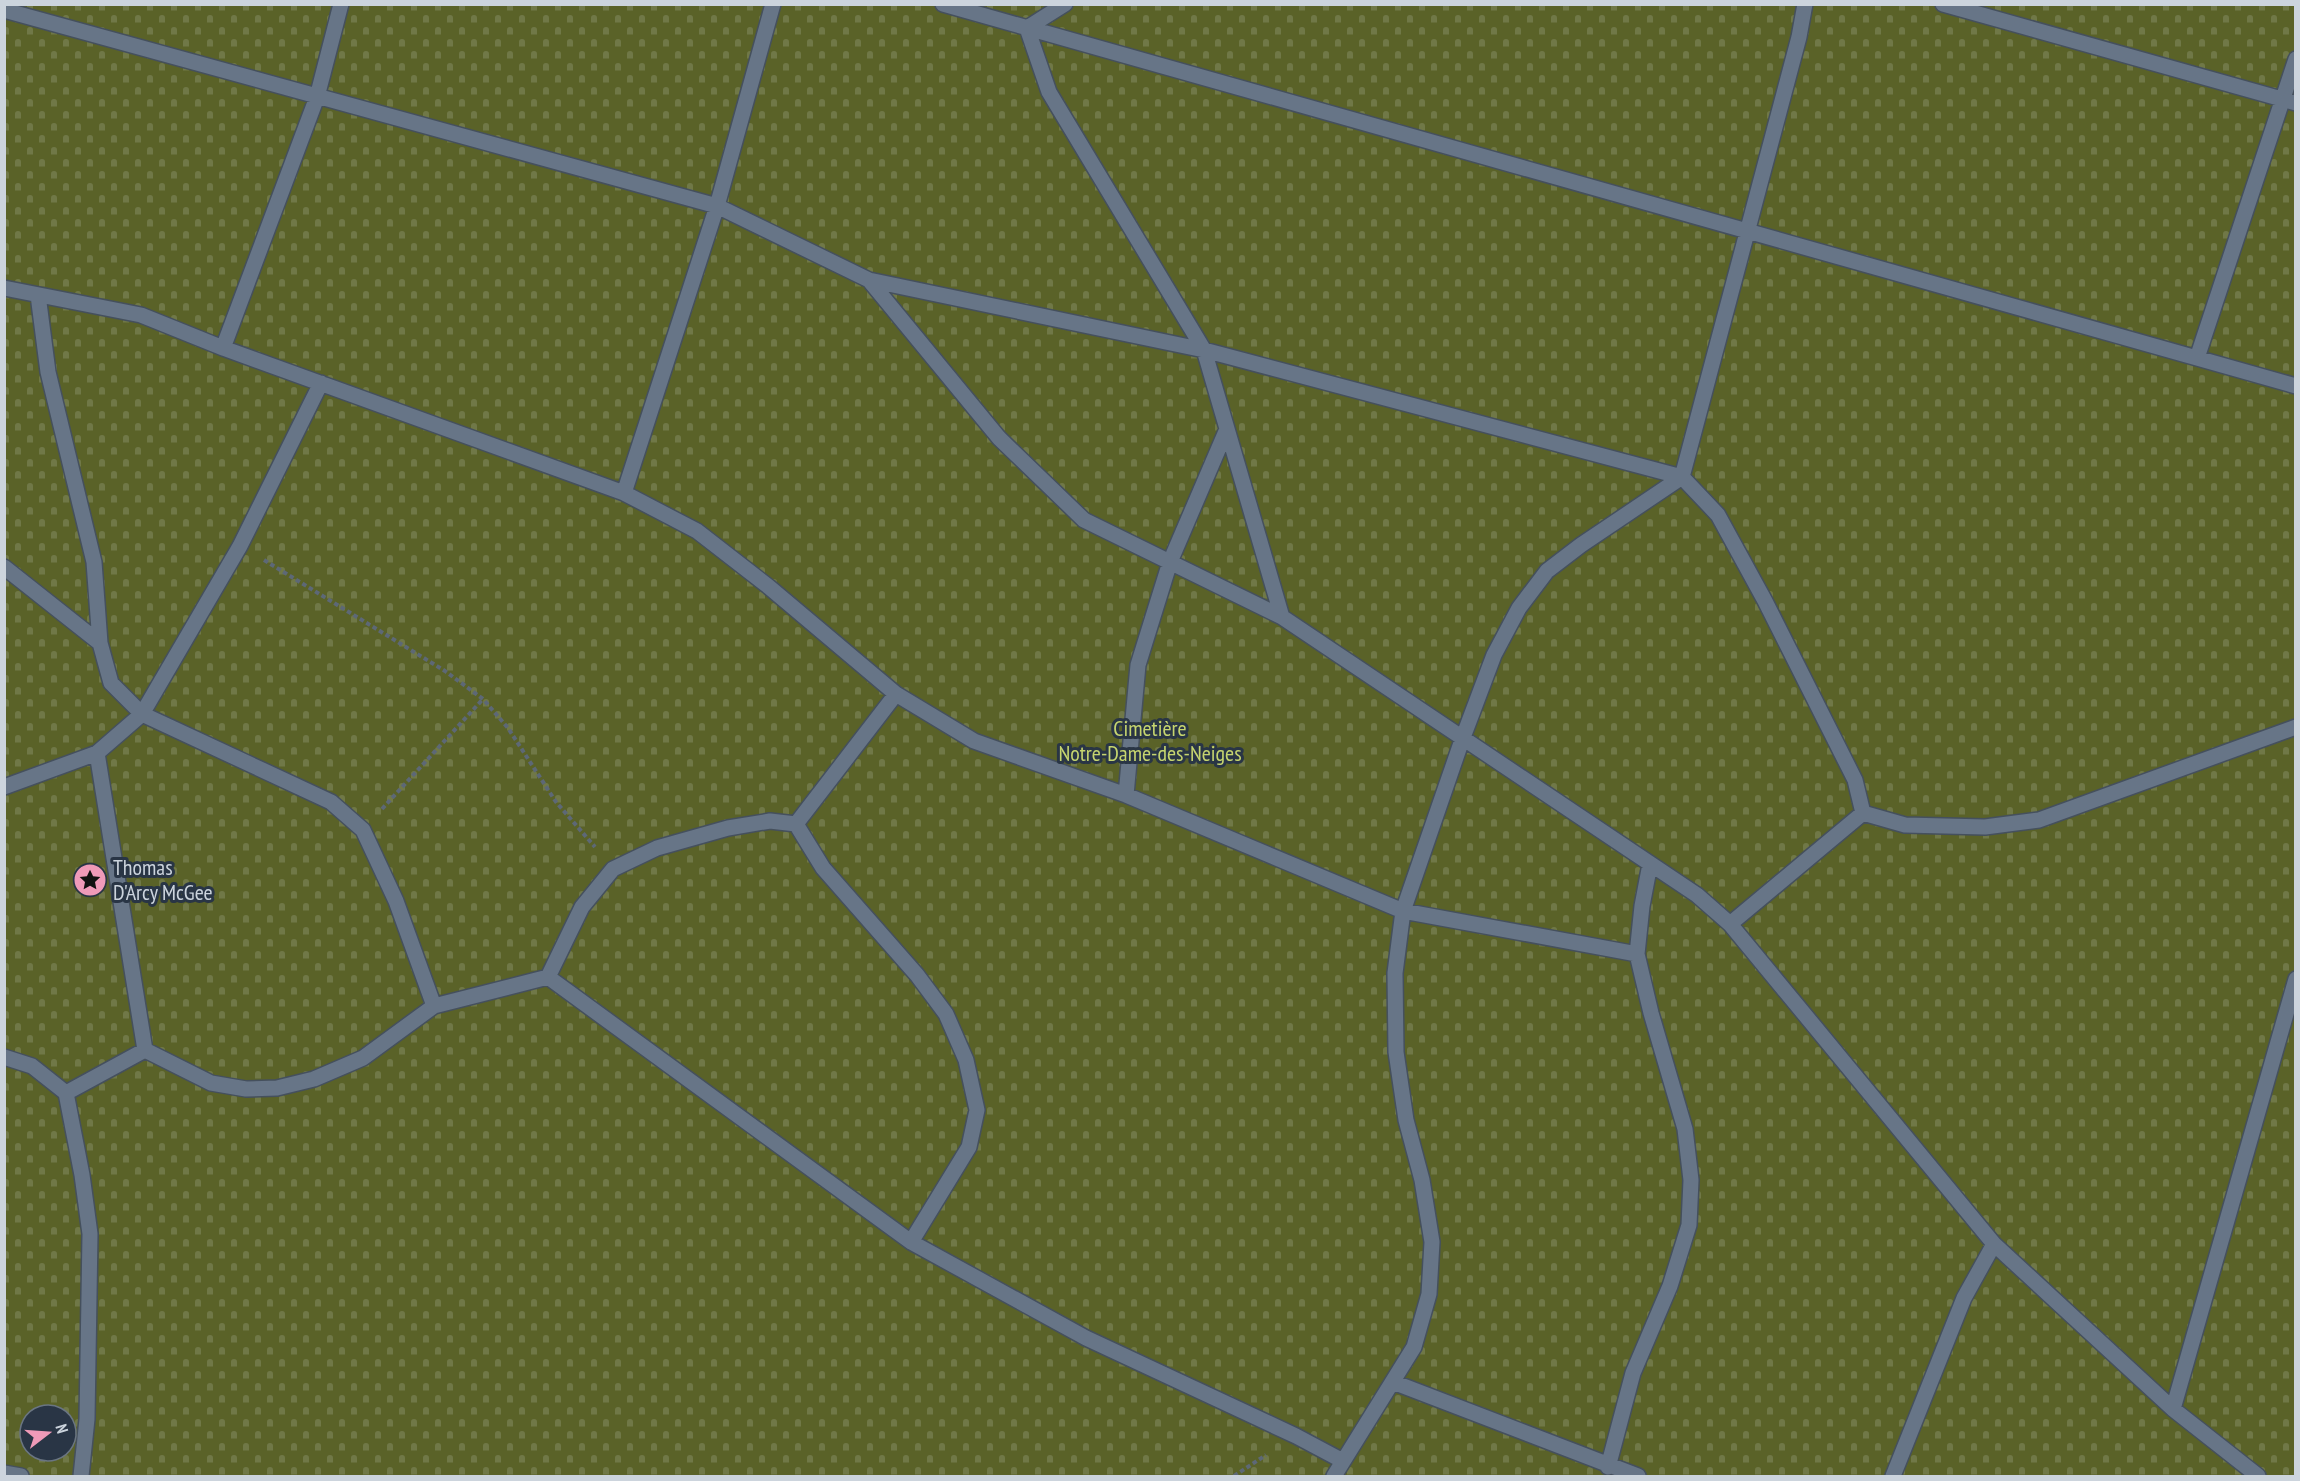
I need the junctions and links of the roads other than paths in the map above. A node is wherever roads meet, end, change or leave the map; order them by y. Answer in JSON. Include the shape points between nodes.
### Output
{"nodes":[{"id":1,"x":341,"y":4,"type":"edge"},
{"id":2,"x":773,"y":4,"type":"edge"},
{"id":3,"x":943,"y":4,"type":"edge"},
{"id":4,"x":1065,"y":4,"type":"edge"},
{"id":5,"x":1805,"y":4,"type":"edge"},
{"id":6,"x":1943,"y":4,"type":"edge"},
{"id":7,"x":4,"y":10,"type":"edge"},
{"id":8,"x":1027,"y":28,"type":"junction"},
{"id":9,"x":2295,"y":59,"type":"edge"},
{"id":10,"x":317,"y":97,"type":"junction"},
{"id":11,"x":2289,"y":102,"type":"edge"},
{"id":12,"x":717,"y":206,"type":"junction"},
{"id":13,"x":1749,"y":231,"type":"junction"},
{"id":14,"x":869,"y":280,"type":"junction"},
{"id":15,"x":4,"y":288,"type":"edge"},
{"id":16,"x":38,"y":295,"type":"junction"},
{"id":17,"x":223,"y":348,"type":"junction"},
{"id":18,"x":1204,"y":350,"type":"junction"},
{"id":19,"x":2197,"y":358,"type":"junction"},
{"id":20,"x":321,"y":383,"type":"junction"},
{"id":21,"x":2295,"y":386,"type":"edge"},
{"id":22,"x":1227,"y":429,"type":"junction"},
{"id":23,"x":1682,"y":477,"type":"junction"},
{"id":24,"x":624,"y":494,"type":"junction"},
{"id":25,"x":1170,"y":562,"type":"junction"},
{"id":26,"x":4,"y":567,"type":"edge"},
{"id":27,"x":1282,"y":617,"type":"junction"},
{"id":28,"x":100,"y":643,"type":"junction"},
{"id":29,"x":896,"y":694,"type":"junction"},
{"id":30,"x":142,"y":714,"type":"junction"},
{"id":31,"x":2295,"y":727,"type":"edge"},
{"id":32,"x":1462,"y":740,"type":"junction"},
{"id":33,"x":97,"y":753,"type":"junction"},
{"id":34,"x":4,"y":787,"type":"edge"},
{"id":35,"x":1126,"y":795,"type":"junction"},
{"id":36,"x":1863,"y":813,"type":"junction"},
{"id":37,"x":796,"y":824,"type":"junction"},
{"id":38,"x":1650,"y":864,"type":"junction"},
{"id":39,"x":1403,"y":911,"type":"junction"},
{"id":40,"x":1730,"y":924,"type":"junction"},
{"id":41,"x":1637,"y":954,"type":"junction"},
{"id":42,"x":548,"y":977,"type":"junction"},
{"id":43,"x":2295,"y":979,"type":"edge"},
{"id":44,"x":434,"y":1006,"type":"junction"},
{"id":45,"x":145,"y":1050,"type":"junction"},
{"id":46,"x":4,"y":1057,"type":"edge"},
{"id":47,"x":66,"y":1093,"type":"junction"},
{"id":48,"x":911,"y":1242,"type":"junction"},
{"id":49,"x":1994,"y":1244,"type":"junction"},
{"id":50,"x":1393,"y":1382,"type":"junction"},
{"id":51,"x":2173,"y":1409,"type":"junction"},
{"id":52,"x":1343,"y":1461,"type":"junction"},
{"id":53,"x":1608,"y":1467,"type":"junction"},
{"id":54,"x":4,"y":1473,"type":"edge"},
{"id":55,"x":21,"y":1476,"type":"edge"},
{"id":56,"x":81,"y":1476,"type":"edge"},
{"id":57,"x":1334,"y":1476,"type":"edge"},
{"id":58,"x":1638,"y":1476,"type":"edge"},
{"id":59,"x":1893,"y":1476,"type":"edge"},
{"id":60,"x":2258,"y":1476,"type":"edge"}],
"edges":[{"from":1,"to":10,"type":"lane"},
{"from":2,"to":12,"type":"lane"},
{"from":3,"to":8,"type":"lane"},
{"from":4,"to":8,"type":"lane"},
{"from":5,"to":13,"type":"lane"},
{"from":6,"to":11,"type":"lane"},
{"from":7,"to":10,"type":"lane"},
{"from":8,"to":13,"type":"lane"},
{"from":8,"to":18,"type":"lane","via":[[1050,92]]},
{"from":9,"to":11,"type":"lane"},
{"from":10,"to":12,"type":"lane"},
{"from":10,"to":17,"type":"lane"},
{"from":11,"to":19,"type":"lane"},
{"from":12,"to":14,"type":"lane"},
{"from":12,"to":24,"type":"lane"},
{"from":13,"to":19,"type":"lane"},
{"from":13,"to":23,"type":"lane"},
{"from":14,"to":18,"type":"lane"},
{"from":14,"to":25,"type":"lane","via":[[999,438],[1084,520]]},
{"from":15,"to":16,"type":"lane"},
{"from":16,"to":17,"type":"lane","via":[[141,315]]},
{"from":16,"to":28,"type":"lane","via":[[48,372],[94,562]]},
{"from":17,"to":20,"type":"lane"},
{"from":18,"to":22,"type":"lane"},
{"from":18,"to":23,"type":"lane"},
{"from":19,"to":21,"type":"lane"},
{"from":20,"to":24,"type":"lane"},
{"from":20,"to":30,"type":"lane","via":[[240,546]]},
{"from":22,"to":25,"type":"lane"},
{"from":22,"to":27,"type":"lane"},
{"from":23,"to":32,"type":"lane","via":[[1547,571],[1519,608],[1494,655]]},
{"from":23,"to":36,"type":"lane","via":[[1718,515],[1765,601],[1855,780]]},
{"from":24,"to":29,"type":"lane","via":[[698,531]]},
{"from":25,"to":27,"type":"lane"},
{"from":25,"to":35,"type":"lane","via":[[1138,665]]},
{"from":26,"to":28,"type":"lane"},
{"from":27,"to":32,"type":"lane"},
{"from":28,"to":30,"type":"lane","via":[[111,683]]},
{"from":29,"to":35,"type":"lane","via":[[974,741]]},
{"from":29,"to":37,"type":"lane"},
{"from":30,"to":33,"type":"lane"},
{"from":30,"to":44,"type":"lane","via":[[331,802],[363,830],[396,901]]},
{"from":31,"to":36,"type":"lane","via":[[2039,820],[1985,827],[1905,825]]},
{"from":32,"to":38,"type":"lane"},
{"from":32,"to":39,"type":"lane"},
{"from":33,"to":34,"type":"lane"},
{"from":33,"to":45,"type":"lane"},
{"from":35,"to":39,"type":"lane"},
{"from":36,"to":40,"type":"lane"},
{"from":37,"to":42,"type":"lane","via":[[770,820],[728,828],[657,848],[613,869],[582,907]]},
{"from":37,"to":48,"type":"lane","via":[[823,868],[946,1014],[966,1060],[977,1110],[969,1147]]},
{"from":38,"to":40,"type":"lane","via":[[1697,895]]},
{"from":38,"to":41,"type":"lane"},
{"from":39,"to":41,"type":"lane"},
{"from":39,"to":50,"type":"lane","via":[[1395,973],[1396,1052],[1432,1242],[1429,1294],[1414,1347]]},
{"from":40,"to":49,"type":"lane"},
{"from":41,"to":53,"type":"lane","via":[[1685,1129],[1691,1180],[1689,1225],[1670,1286],[1633,1373]]},
{"from":42,"to":44,"type":"lane"},
{"from":42,"to":48,"type":"lane"},
{"from":43,"to":51,"type":"lane"},
{"from":44,"to":45,"type":"lane","via":[[363,1058],[314,1079],[277,1088],[246,1089],[211,1083]]},
{"from":45,"to":47,"type":"lane"},
{"from":46,"to":47,"type":"lane","via":[[32,1066]]},
{"from":47,"to":56,"type":"lane","via":[[90,1234],[87,1419]]},
{"from":48,"to":52,"type":"lane","via":[[1086,1338]]},
{"from":49,"to":51,"type":"lane"},
{"from":49,"to":59,"type":"lane","via":[[1964,1298]]},
{"from":50,"to":52,"type":"lane"},
{"from":50,"to":53,"type":"lane"},
{"from":51,"to":60,"type":"lane"},
{"from":52,"to":57,"type":"lane"},
{"from":53,"to":58,"type":"lane"},
{"from":54,"to":55,"type":"lane"}]}
